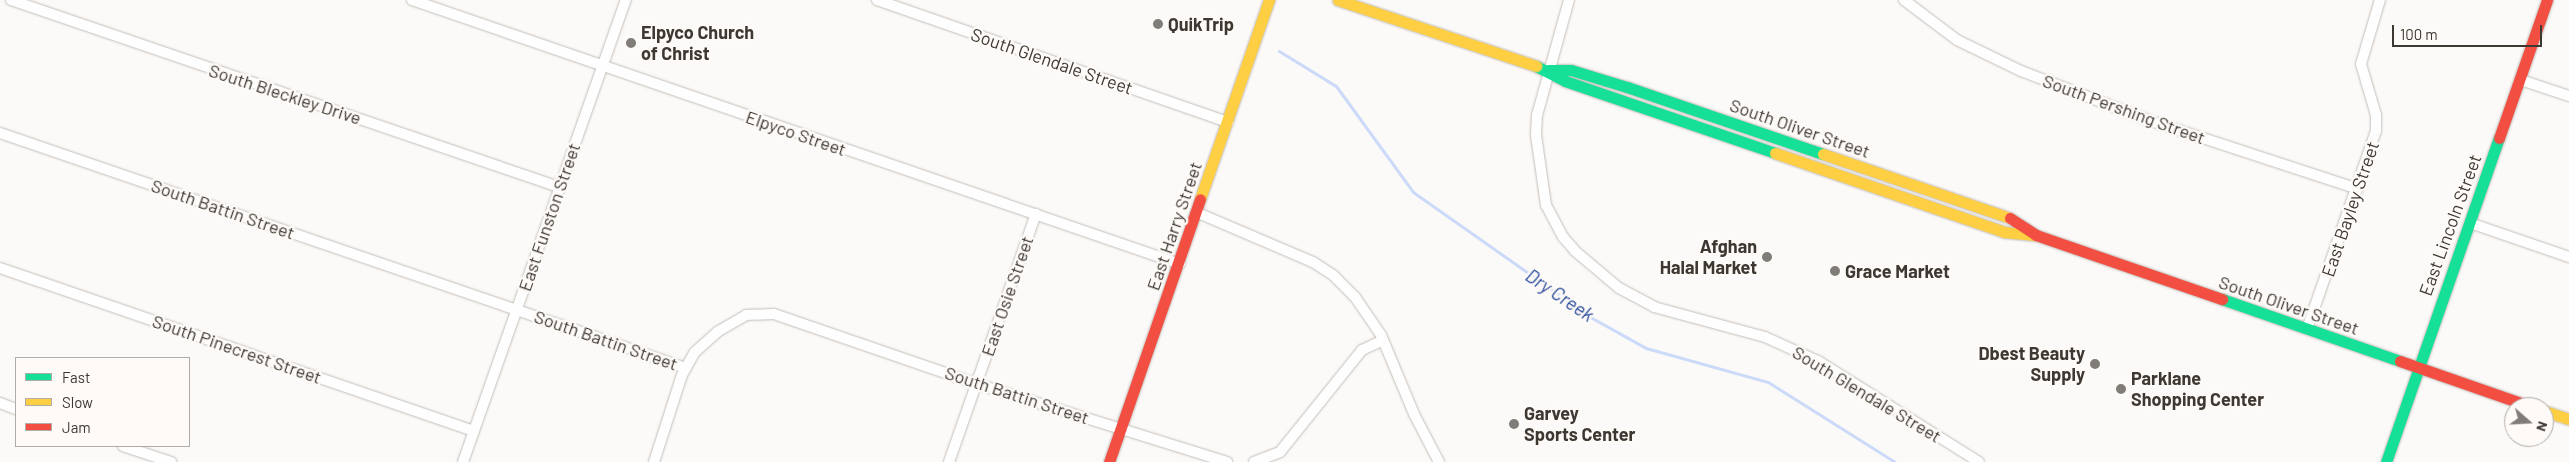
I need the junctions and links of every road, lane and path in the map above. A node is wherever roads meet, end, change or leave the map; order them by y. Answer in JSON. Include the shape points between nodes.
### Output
{"nodes":[{"id":1,"x":11,"y":0,"type":"edge"},
{"id":2,"x":412,"y":0,"type":"edge"},
{"id":3,"x":626,"y":0,"type":"edge"},
{"id":4,"x":877,"y":0,"type":"edge"},
{"id":5,"x":1268,"y":0,"type":"edge"},
{"id":6,"x":1338,"y":0,"type":"edge"},
{"id":7,"x":1569,"y":0,"type":"edge"},
{"id":8,"x":1904,"y":0,"type":"edge"},
{"id":9,"x":2380,"y":0,"type":"edge"},
{"id":10,"x":2547,"y":0,"type":"edge"},
{"id":11,"x":602,"y":66,"type":"junction"},
{"id":12,"x":1548,"y":70,"type":"junction"},
{"id":13,"x":2521,"y":80,"type":"junction"},
{"id":14,"x":2569,"y":96,"type":"edge"},
{"id":15,"x":1228,"y":122,"type":"junction"},
{"id":16,"x":0,"y":133,"type":"edge"},
{"id":17,"x":559,"y":187,"type":"junction"},
{"id":18,"x":2358,"y":189,"type":"junction"},
{"id":19,"x":1198,"y":213,"type":"junction"},
{"id":20,"x":1036,"y":214,"type":"junction"},
{"id":21,"x":2470,"y":223,"type":"junction"},
{"id":22,"x":2036,"y":235,"type":"junction"},
{"id":23,"x":2569,"y":257,"type":"edge"},
{"id":24,"x":1180,"y":264,"type":"junction"},
{"id":25,"x":0,"y":268,"type":"edge"},
{"id":26,"x":516,"y":309,"type":"junction"},
{"id":27,"x":2307,"y":329,"type":"junction"},
{"id":28,"x":1382,"y":340,"type":"junction"},
{"id":29,"x":686,"y":368,"type":"junction"},
{"id":30,"x":2418,"y":368,"type":"junction"},
{"id":31,"x":977,"y":384,"type":"junction"},
{"id":32,"x":2504,"y":397,"type":"edge"},
{"id":33,"x":0,"y":403,"type":"edge"},
{"id":34,"x":15,"y":409,"type":"edge"},
{"id":35,"x":2554,"y":414,"type":"edge"},
{"id":36,"x":2569,"y":419,"type":"edge"},
{"id":37,"x":1121,"y":428,"type":"junction"},
{"id":38,"x":474,"y":431,"type":"junction"},
{"id":39,"x":126,"y":447,"type":"edge"},
{"id":40,"x":171,"y":462,"type":"edge"},
{"id":41,"x":464,"y":462,"type":"edge"},
{"id":42,"x":654,"y":462,"type":"edge"},
{"id":43,"x":949,"y":462,"type":"edge"},
{"id":44,"x":1110,"y":462,"type":"edge"},
{"id":45,"x":1227,"y":462,"type":"edge"},
{"id":46,"x":1254,"y":462,"type":"edge"},
{"id":47,"x":1439,"y":462,"type":"edge"},
{"id":48,"x":1979,"y":462,"type":"edge"},
{"id":49,"x":2386,"y":462,"type":"edge"}],
"edges":[{"from":1,"to":17,"type":"street","name":"South Bleckley Drive"},
{"from":2,"to":11,"type":"street","name":"Elpyco Street"},
{"from":3,"to":11,"type":"street","name":"East Funston Street"},
{"from":4,"to":15,"type":"street","name":"South Glendale Street"},
{"from":5,"to":15,"type":"main road","name":"East Harry Street"},
{"from":6,"to":12,"type":"main road","name":"South Oliver Street"},
{"from":7,"to":12,"type":"street","name":"South Glendale Street"},
{"from":8,"to":18,"type":"street","name":"South Pershing Street","via":[[1957,40],[2021,71],[2148,120]]},
{"from":9,"to":18,"type":"street","name":"East Bayley Street","via":[[2361,64],[2376,116],[2376,131]]},
{"from":10,"to":13,"type":"main road","name":"East Lincoln Street"},
{"from":11,"to":17,"type":"street","name":"East Funston Street"},
{"from":11,"to":20,"type":"street","name":"Elpyco Street"},
{"from":12,"to":22,"type":"main road","name":"South Oliver Street","via":[[1565,81],[1986,226],[2004,232]]},
{"from":12,"to":22,"type":"main road","name":"South Oliver Street","via":[[1571,70],[1627,87],[2008,217]]},
{"from":12,"to":48,"type":"street","name":"South Glendale Street","via":[[1536,129],[1543,190],[1563,237],[1595,270],[1629,295],[1654,307],[1766,337],[1794,349]]},
{"from":13,"to":14,"type":"street"},
{"from":13,"to":21,"type":"main road","name":"East Lincoln Street"},
{"from":15,"to":19,"type":"main road","name":"East Harry Street"},
{"from":16,"to":26,"type":"street","name":"South Battin Street"},
{"from":17,"to":26,"type":"street","name":"East Funston Street"},
{"from":18,"to":27,"type":"street","name":"East Bayley Street"},
{"from":19,"to":24,"type":"main road","name":"East Harry Street"},
{"from":19,"to":28,"type":"street","via":[[1313,262],[1333,275],[1355,297]]},
{"from":20,"to":24,"type":"street","name":"Elpyco Street"},
{"from":20,"to":31,"type":"street","name":"East Osie Street"},
{"from":21,"to":23,"type":"street"},
{"from":21,"to":30,"type":"main road","name":"East Lincoln Street"},
{"from":22,"to":27,"type":"main road","name":"South Oliver Street"},
{"from":24,"to":37,"type":"main road","name":"East Harry Street"},
{"from":25,"to":38,"type":"street","name":"South Pinecrest Street"},
{"from":26,"to":29,"type":"street","name":"South Battin Street"},
{"from":26,"to":38,"type":"street","name":"East Funston Street"},
{"from":27,"to":30,"type":"main road","name":"South Oliver Street"},
{"from":28,"to":46,"type":"street","via":[[1362,350],[1280,452]]},
{"from":28,"to":47,"type":"street"},
{"from":29,"to":31,"type":"street","name":"South Battin Street","via":[[695,352],[746,315],[774,314]]},
{"from":29,"to":42,"type":"street"},
{"from":30,"to":32,"type":"main road","name":"South Oliver Street"},
{"from":30,"to":49,"type":"main road","name":"East Lincoln Street"},
{"from":31,"to":37,"type":"street","name":"South Battin Street"},
{"from":31,"to":43,"type":"street","name":"East Osie Street"},
{"from":33,"to":34,"type":"street"},
{"from":35,"to":36,"type":"main road"},
{"from":37,"to":44,"type":"main road","name":"East Harry Street"},
{"from":37,"to":45,"type":"street","name":"South Battin Street"},
{"from":38,"to":41,"type":"street","name":"East Funston Street"},
{"from":39,"to":40,"type":"street"}]}
